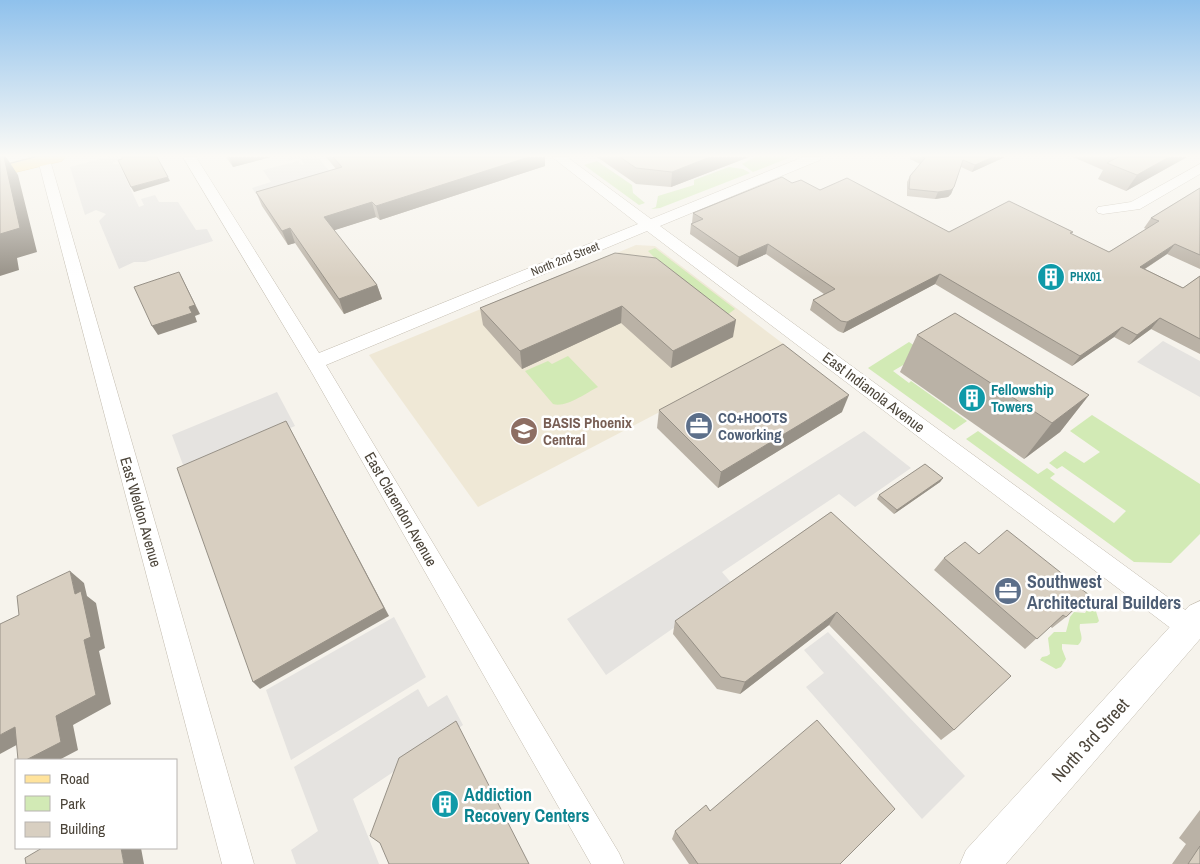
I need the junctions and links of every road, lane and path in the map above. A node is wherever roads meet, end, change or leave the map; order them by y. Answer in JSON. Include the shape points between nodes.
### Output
{"nodes":[{"id":1,"x":60,"y":197,"type":"edge"},
{"id":2,"x":214,"y":197,"type":"edge"},
{"id":3,"x":612,"y":197,"type":"edge"},
{"id":4,"x":717,"y":197,"type":"edge"},
{"id":5,"x":1150,"y":197,"type":"edge"},
{"id":6,"x":1103,"y":210,"type":"dead end"},
{"id":7,"x":649,"y":225,"type":"junction"},
{"id":8,"x":314,"y":362,"type":"junction"},
{"id":9,"x":1195,"y":622,"type":"edge"},
{"id":10,"x":238,"y":864,"type":"edge"},
{"id":11,"x":608,"y":864,"type":"edge"},
{"id":12,"x":980,"y":864,"type":"edge"}],
"edges":[{"from":1,"to":10,"type":"street","name":"East Weldon Avenue"},
{"from":2,"to":8,"type":"street","name":"East Clarendon Avenue"},
{"from":3,"to":7,"type":"street","name":"East Indianola Avenue"},
{"from":4,"to":7,"type":"street","name":"North 2nd Street"},
{"from":5,"to":6,"type":"street","via":[[1135,206]]},
{"from":7,"to":8,"type":"street","name":"North 2nd Street"},
{"from":7,"to":9,"type":"street","name":"East Indianola Avenue"},
{"from":8,"to":11,"type":"street","name":"East Clarendon Avenue"},
{"from":9,"to":12,"type":"street","name":"North 3rd Street"}]}
